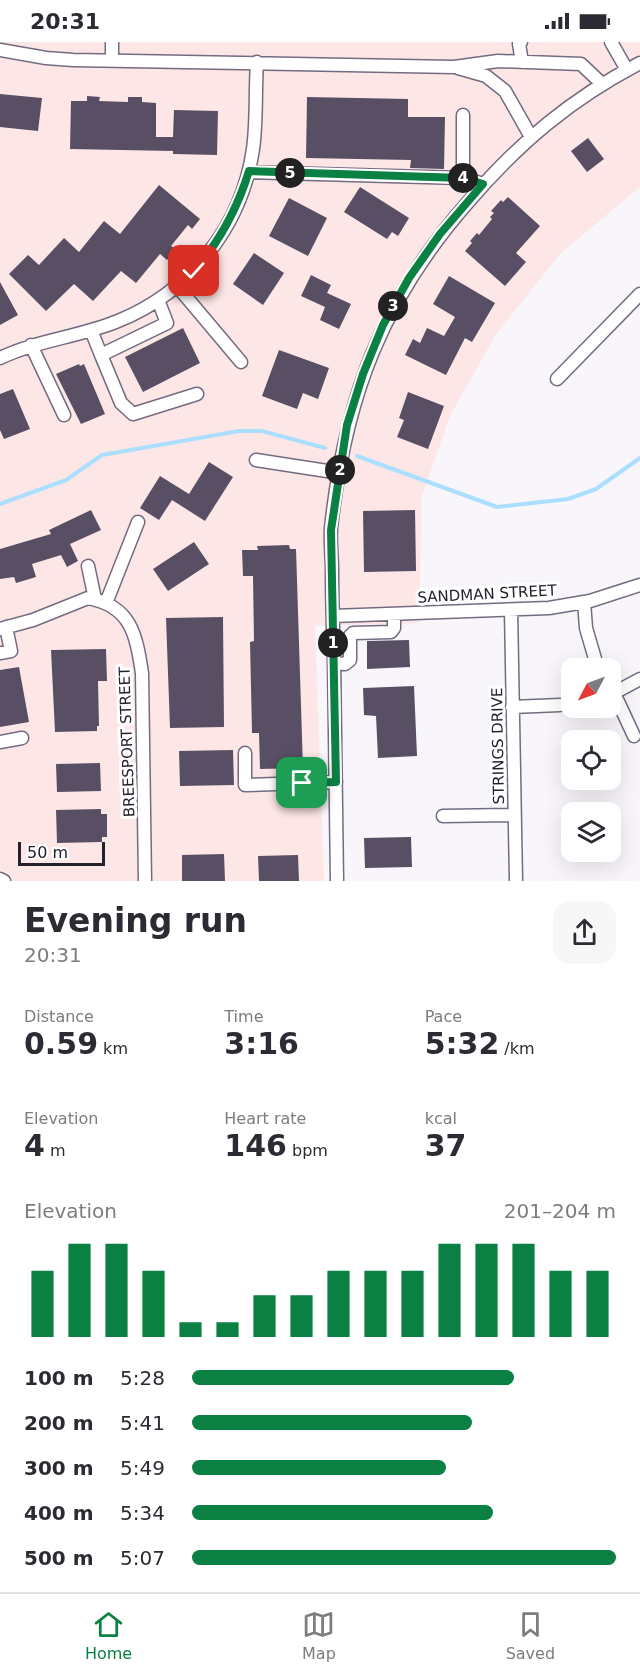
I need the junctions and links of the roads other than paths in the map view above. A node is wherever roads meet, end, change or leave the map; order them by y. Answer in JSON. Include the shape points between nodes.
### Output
{"nodes":[{"id":1,"x":112,"y":42,"type":"edge"},
{"id":2,"x":521,"y":42,"type":"edge"},
{"id":3,"x":611,"y":42,"type":"edge"},
{"id":4,"x":0,"y":50,"type":"edge"},
{"id":5,"x":112,"y":61,"type":"junction"},
{"id":6,"x":256,"y":62,"type":"junction"},
{"id":7,"x":522,"y":62,"type":"junction"},
{"id":8,"x":640,"y":63,"type":"edge"},
{"id":9,"x":454,"y":67,"type":"junction"},
{"id":10,"x":627,"y":70,"type":"junction"},
{"id":11,"x":600,"y":83,"type":"junction"},
{"id":12,"x":463,"y":115,"type":"dead end"},
{"id":13,"x":531,"y":137,"type":"junction"},
{"id":14,"x":249,"y":171,"type":"junction"},
{"id":15,"x":463,"y":178,"type":"junction"},
{"id":16,"x":483,"y":184,"type":"junction"},
{"id":17,"x":177,"y":286,"type":"junction"},
{"id":18,"x":640,"y":294,"type":"edge"},
{"id":19,"x":158,"y":300,"type":"junction"},
{"id":20,"x":91,"y":330,"type":"junction"},
{"id":21,"x":31,"y":345,"type":"junction"},
{"id":22,"x":101,"y":355,"type":"junction"},
{"id":23,"x":0,"y":358,"type":"edge"},
{"id":24,"x":241,"y":362,"type":"dead end"},
{"id":25,"x":557,"y":378,"type":"dead end"},
{"id":26,"x":196,"y":394,"type":"dead end"},
{"id":27,"x":64,"y":415,"type":"dead end"},
{"id":28,"x":256,"y":460,"type":"dead end"},
{"id":29,"x":340,"y":472,"type":"junction"},
{"id":30,"x":138,"y":522,"type":"dead end"},
{"id":31,"x":88,"y":566,"type":"dead end"},
{"id":32,"x":640,"y":585,"type":"edge"},
{"id":33,"x":584,"y":602,"type":"junction"},
{"id":34,"x":106,"y":604,"type":"junction"},
{"id":35,"x":511,"y":610,"type":"junction"},
{"id":36,"x":394,"y":614,"type":"junction"},
{"id":37,"x":333,"y":616,"type":"junction"},
{"id":38,"x":3,"y":628,"type":"edge"},
{"id":39,"x":0,"y":653,"type":"edge"},
{"id":40,"x":595,"y":658,"type":"edge"},
{"id":41,"x":334,"y":663,"type":"junction"},
{"id":42,"x":640,"y":679,"type":"edge"},
{"id":43,"x":621,"y":686,"type":"edge"},
{"id":44,"x":560,"y":705,"type":"dead end"},
{"id":45,"x":512,"y":707,"type":"junction"},
{"id":46,"x":621,"y":709,"type":"edge"},
{"id":47,"x":634,"y":736,"type":"dead end"},
{"id":48,"x":22,"y":738,"type":"dead end"},
{"id":49,"x":0,"y":742,"type":"edge"},
{"id":50,"x":244,"y":753,"type":"dead end"},
{"id":51,"x":336,"y":782,"type":"junction"},
{"id":52,"x":514,"y":815,"type":"junction"},
{"id":53,"x":443,"y":816,"type":"dead end"},
{"id":54,"x":145,"y":881,"type":"edge"},
{"id":55,"x":337,"y":881,"type":"edge"},
{"id":56,"x":516,"y":881,"type":"edge"}],
"edges":[{"from":1,"to":5,"type":"street"},
{"from":2,"to":7,"type":"street"},
{"from":3,"to":10,"type":"street"},
{"from":4,"to":5,"type":"street","via":[[46,58]]},
{"from":5,"to":6,"type":"street"},
{"from":6,"to":9,"type":"street"},
{"from":6,"to":14,"type":"street","via":[[255,126]]},
{"from":7,"to":9,"type":"street"},
{"from":7,"to":11,"type":"street","via":[[581,64]]},
{"from":8,"to":10,"type":"street"},
{"from":9,"to":13,"type":"street","via":[[486,76],[505,91]]},
{"from":10,"to":11,"type":"street"},
{"from":11,"to":13,"type":"street"},
{"from":12,"to":15,"type":"street"},
{"from":13,"to":16,"type":"street"},
{"from":14,"to":15,"type":"street"},
{"from":14,"to":17,"type":"street","via":[[222,235]]},
{"from":15,"to":16,"type":"street"},
{"from":16,"to":29,"type":"street","via":[[440,234],[383,325],[347,425]]},
{"from":17,"to":19,"type":"street"},
{"from":17,"to":24,"type":"street"},
{"from":18,"to":25,"type":"street"},
{"from":19,"to":20,"type":"street"},
{"from":19,"to":22,"type":"street","via":[[167,323]]},
{"from":20,"to":21,"type":"street"},
{"from":20,"to":22,"type":"street"},
{"from":21,"to":23,"type":"street"},
{"from":21,"to":27,"type":"street"},
{"from":22,"to":26,"type":"street","via":[[121,403],[133,414]]},
{"from":28,"to":29,"type":"street"},
{"from":29,"to":37,"type":"street","via":[[331,530]]},
{"from":30,"to":34,"type":"street"},
{"from":31,"to":34,"type":"street"},
{"from":32,"to":33,"type":"street","name":"SANDMAN STREET"},
{"from":33,"to":35,"type":"street","name":"SANDMAN STREET"},
{"from":33,"to":40,"type":"street","via":[[585,628]]},
{"from":34,"to":38,"type":"street","via":[[88,598]]},
{"from":34,"to":54,"type":"street","name":"BREESPORT STREET","via":[[130,625],[142,673]]},
{"from":35,"to":36,"type":"street","name":"SANDMAN STREET"},
{"from":35,"to":45,"type":"street","name":"STRINGS DRIVE"},
{"from":36,"to":37,"type":"street","name":"SANDMAN STREET"},
{"from":36,"to":41,"type":"street","via":[[391,633],[353,633],[349,662]]},
{"from":37,"to":41,"type":"street"},
{"from":38,"to":39,"type":"street","via":[[11,651]]},
{"from":41,"to":51,"type":"street"},
{"from":42,"to":43,"type":"street"},
{"from":44,"to":45,"type":"street"},
{"from":45,"to":52,"type":"street","name":"STRINGS DRIVE"},
{"from":46,"to":47,"type":"street"},
{"from":48,"to":49,"type":"street"},
{"from":50,"to":51,"type":"street","via":[[244,784]]},
{"from":51,"to":55,"type":"street"},
{"from":52,"to":53,"type":"street"},
{"from":52,"to":56,"type":"street","name":"STRINGS DRIVE"}]}
